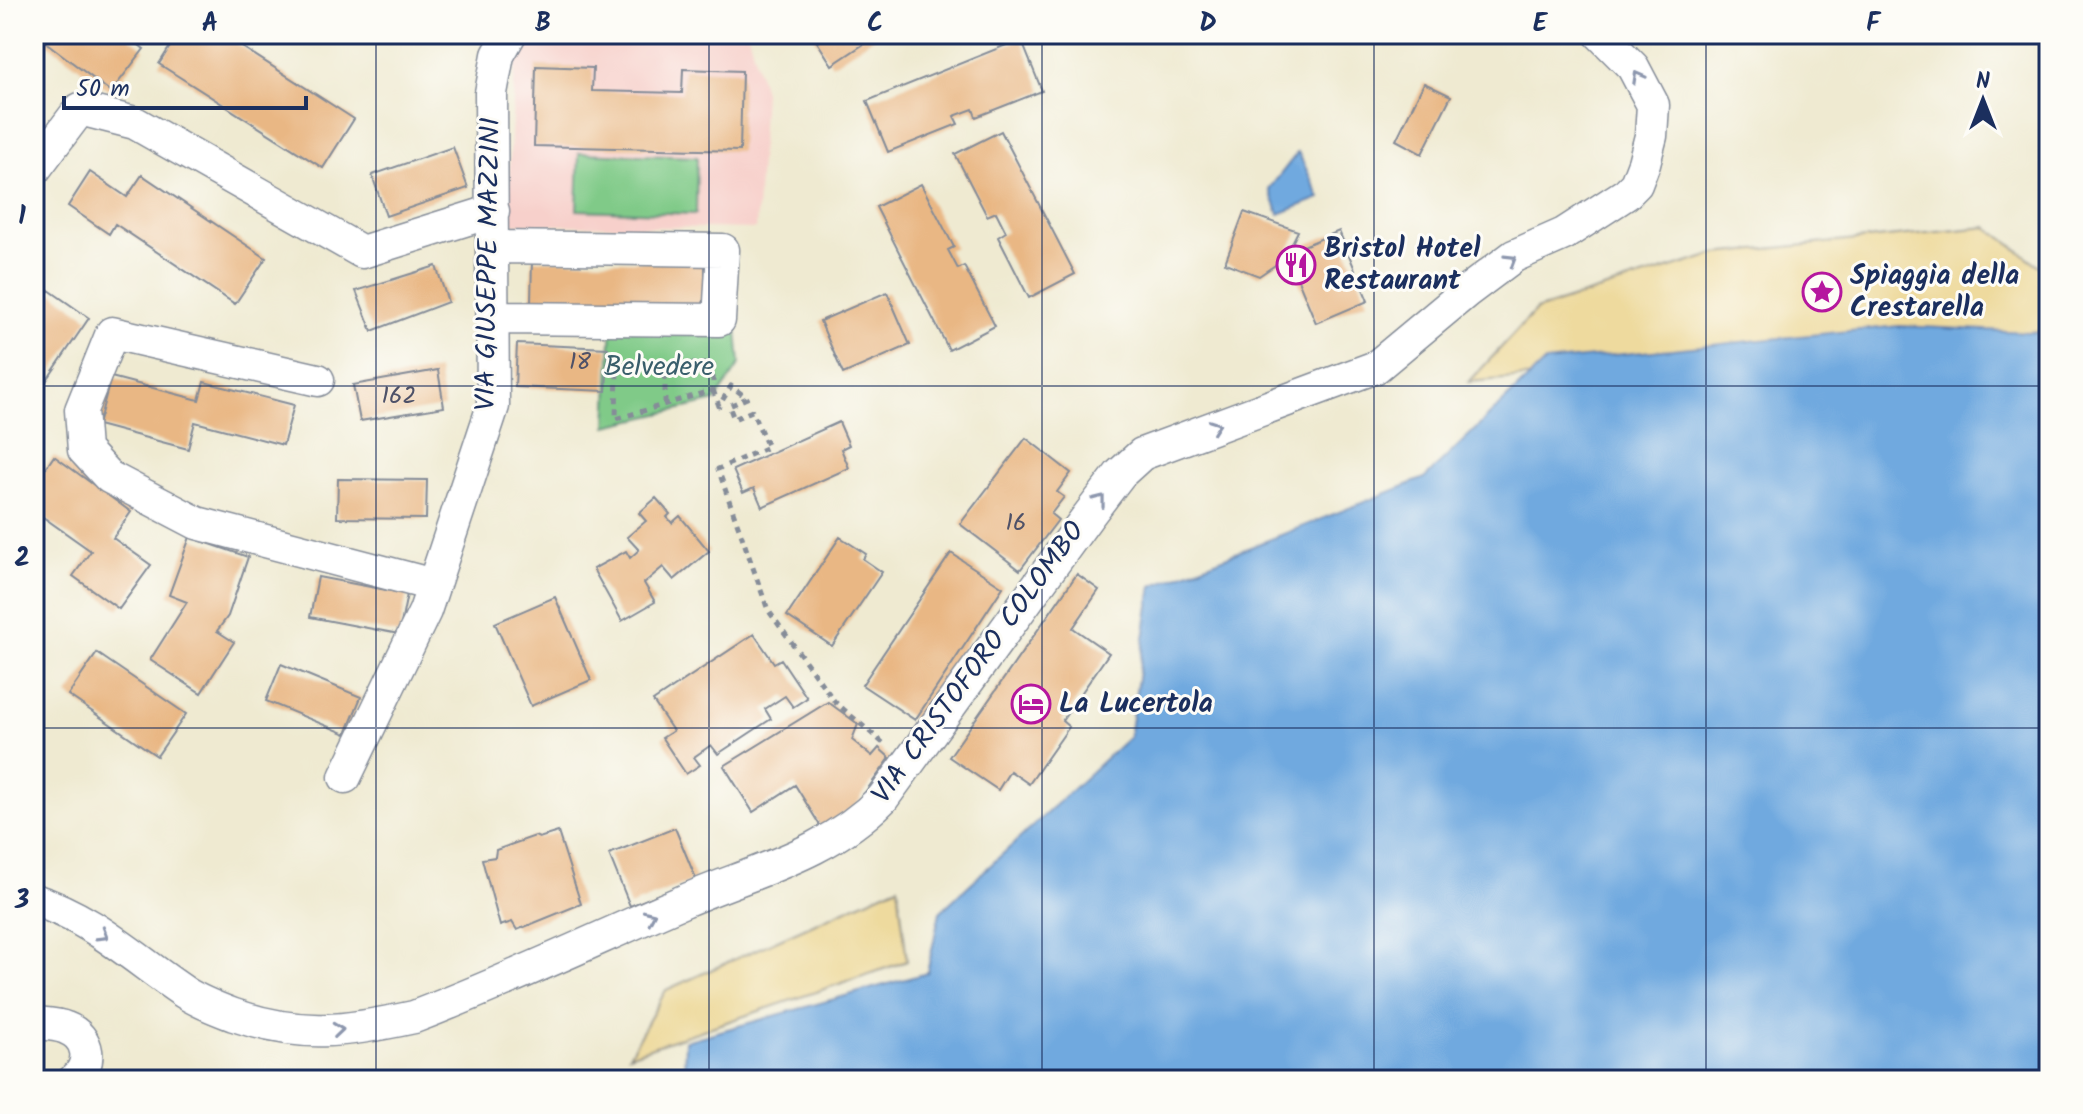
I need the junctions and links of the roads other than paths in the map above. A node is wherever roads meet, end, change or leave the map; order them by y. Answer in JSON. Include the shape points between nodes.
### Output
{"nodes":[{"id":1,"x":510,"y":34,"type":"edge"},
{"id":2,"x":1600,"y":34,"type":"edge"},
{"id":3,"x":34,"y":170,"type":"edge"},
{"id":4,"x":493,"y":211,"type":"junction"},
{"id":5,"x":493,"y":247,"type":"junction"},
{"id":6,"x":493,"y":318,"type":"junction"},
{"id":7,"x":318,"y":380,"type":"dead end"},
{"id":8,"x":433,"y":585,"type":"junction"},
{"id":9,"x":345,"y":777,"type":"dead end"},
{"id":10,"x":34,"y":900,"type":"edge"},
{"id":11,"x":34,"y":1023,"type":"edge"},
{"id":12,"x":74,"y":1080,"type":"edge"}],
"edges":[{"from":1,"to":4,"type":"street","name":"VIA GIUSEPPE MAZZINI","via":[[498,55],[491,93]]},
{"from":10,"to":2,"type":"street","name":"VIA CRISTOFORO COLOMBO","one_way":true,"via":[[97,930],[185,993],[221,1010],[268,1026],[322,1032],[414,1017],[826,844],[883,798],[1088,516],[1142,454],[1376,367],[1514,256],[1613,205],[1636,184],[1651,136],[1653,105],[1633,67]]},
{"from":3,"to":4,"type":"street","via":[[80,109],[135,123],[362,252]]},
{"from":4,"to":5,"type":"street","name":"VIA GIUSEPPE MAZZINI"},
{"from":5,"to":6,"type":"street","name":"VIA GIUSEPPE MAZZINI"},
{"from":5,"to":6,"type":"street","via":[[723,250],[719,320]]},
{"from":6,"to":8,"type":"street","name":"VIA GIUSEPPE MAZZINI","via":[[493,406]]},
{"from":7,"to":8,"type":"street","via":[[112,333],[81,410],[84,450],[109,477],[197,523]]},
{"from":8,"to":9,"type":"street","name":"VIA GIUSEPPE MAZZINI"},
{"from":11,"to":12,"type":"street","via":[[67,1028],[80,1038],[87,1065]]}]}
